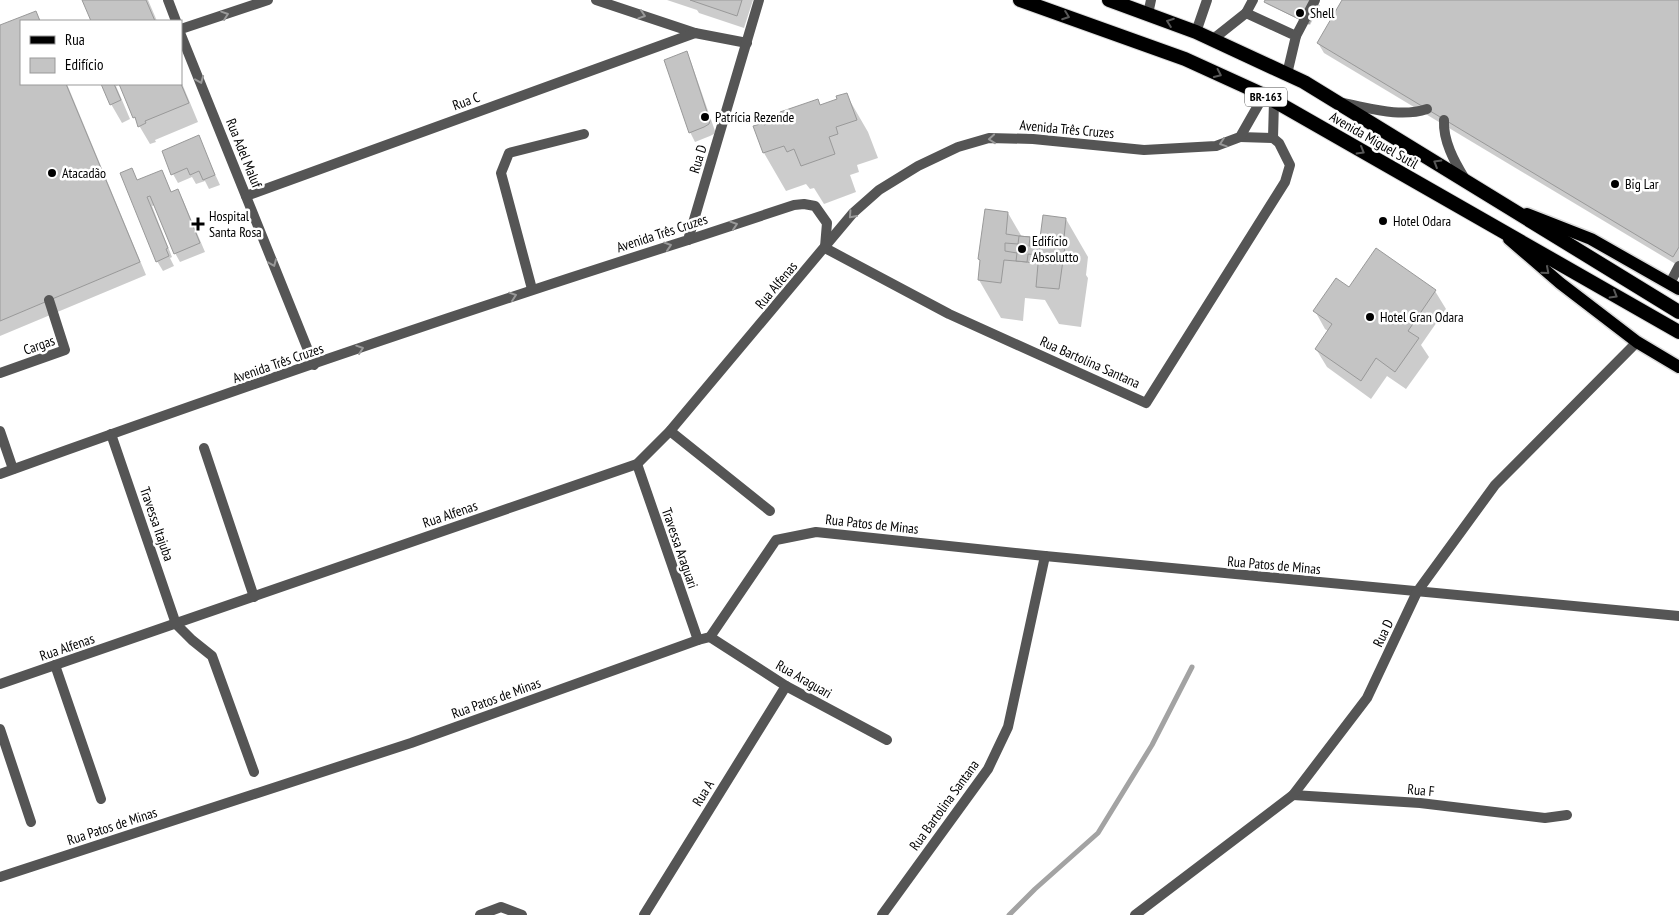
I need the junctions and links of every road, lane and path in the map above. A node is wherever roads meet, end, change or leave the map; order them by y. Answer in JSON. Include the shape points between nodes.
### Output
{"nodes":[{"id":1,"x":168,"y":0,"type":"edge"},
{"id":2,"x":268,"y":0,"type":"edge"},
{"id":3,"x":596,"y":0,"type":"edge"},
{"id":4,"x":760,"y":0,"type":"edge"},
{"id":5,"x":1020,"y":0,"type":"edge"},
{"id":6,"x":1110,"y":0,"type":"edge"},
{"id":7,"x":1151,"y":0,"type":"edge"},
{"id":8,"x":1207,"y":0,"type":"edge"},
{"id":9,"x":1253,"y":0,"type":"edge"},
{"id":10,"x":1315,"y":0,"type":"edge"},
{"id":11,"x":1246,"y":13,"type":"junction"},
{"id":12,"x":1148,"y":14,"type":"junction"},
{"id":13,"x":176,"y":20,"type":"edge"},
{"id":14,"x":182,"y":29,"type":"edge"},
{"id":15,"x":1196,"y":32,"type":"junction"},
{"id":16,"x":695,"y":33,"type":"junction"},
{"id":17,"x":182,"y":36,"type":"edge"},
{"id":18,"x":1296,"y":36,"type":"junction"},
{"id":19,"x":1212,"y":40,"type":"junction"},
{"id":20,"x":747,"y":43,"type":"junction"},
{"id":21,"x":1286,"y":74,"type":"junction"},
{"id":22,"x":1269,"y":98,"type":"junction"},
{"id":23,"x":1335,"y":101,"type":"junction"},
{"id":24,"x":1427,"y":109,"type":"dead end"},
{"id":25,"x":1444,"y":120,"type":"dead end"},
{"id":26,"x":584,"y":134,"type":"dead end"},
{"id":27,"x":1240,"y":137,"type":"junction"},
{"id":28,"x":1273,"y":138,"type":"junction"},
{"id":29,"x":1465,"y":180,"type":"junction"},
{"id":30,"x":246,"y":196,"type":"junction"},
{"id":31,"x":1508,"y":207,"type":"junction"},
{"id":32,"x":1496,"y":228,"type":"junction"},
{"id":33,"x":688,"y":240,"type":"junction"},
{"id":34,"x":825,"y":248,"type":"junction"},
{"id":35,"x":1679,"y":266,"type":"edge"},
{"id":36,"x":1675,"y":286,"type":"edge"},
{"id":37,"x":532,"y":289,"type":"junction"},
{"id":38,"x":49,"y":300,"type":"dead end"},
{"id":39,"x":1679,"y":312,"type":"edge"},
{"id":40,"x":1679,"y":332,"type":"edge"},
{"id":41,"x":1637,"y":342,"type":"junction"},
{"id":42,"x":314,"y":365,"type":"junction"},
{"id":43,"x":1679,"y":367,"type":"edge"},
{"id":44,"x":0,"y":372,"type":"edge"},
{"id":45,"x":0,"y":431,"type":"edge"},
{"id":46,"x":670,"y":431,"type":"junction"},
{"id":47,"x":111,"y":434,"type":"junction"},
{"id":48,"x":204,"y":448,"type":"dead end"},
{"id":49,"x":637,"y":464,"type":"junction"},
{"id":50,"x":13,"y":470,"type":"junction"},
{"id":51,"x":0,"y":474,"type":"edge"},
{"id":52,"x":770,"y":511,"type":"dead end"},
{"id":53,"x":1045,"y":556,"type":"junction"},
{"id":54,"x":1417,"y":592,"type":"junction"},
{"id":55,"x":254,"y":597,"type":"junction"},
{"id":56,"x":1679,"y":616,"type":"edge"},
{"id":57,"x":176,"y":624,"type":"junction"},
{"id":58,"x":710,"y":637,"type":"junction"},
{"id":59,"x":698,"y":640,"type":"junction"},
{"id":60,"x":56,"y":665,"type":"junction"},
{"id":61,"x":0,"y":684,"type":"edge"},
{"id":62,"x":786,"y":686,"type":"junction"},
{"id":63,"x":0,"y":729,"type":"edge"},
{"id":64,"x":887,"y":740,"type":"dead end"},
{"id":65,"x":254,"y":772,"type":"dead end"},
{"id":66,"x":1293,"y":795,"type":"junction"},
{"id":67,"x":102,"y":799,"type":"dead end"},
{"id":68,"x":1567,"y":815,"type":"dead end"},
{"id":69,"x":31,"y":822,"type":"dead end"},
{"id":70,"x":0,"y":877,"type":"edge"},
{"id":71,"x":480,"y":915,"type":"edge"},
{"id":72,"x":522,"y":915,"type":"edge"},
{"id":73,"x":644,"y":915,"type":"edge"},
{"id":74,"x":882,"y":915,"type":"edge"},
{"id":75,"x":1134,"y":915,"type":"edge"}],
"edges":[{"from":1,"to":13,"type":"street"},
{"from":14,"to":2,"type":"street","one_way":true},
{"from":3,"to":16,"type":"street","one_way":true},
{"from":4,"to":20,"type":"street","name":"Rua D"},
{"from":5,"to":22,"type":"highway","name":"Avenida Miguel Sutil","number":"BR-163","one_way":true,"via":[[1186,59]]},
{"from":6,"to":12,"type":"highway","name":"Avenida Miguel Sutil","number":"BR-163"},
{"from":7,"to":12,"type":"street"},
{"from":8,"to":15,"type":"street"},
{"from":9,"to":11,"type":"street"},
{"from":10,"to":18,"type":"street"},
{"from":11,"to":18,"type":"street"},
{"from":11,"to":19,"type":"street"},
{"from":15,"to":12,"type":"highway","name":"Avenida Miguel Sutil","number":"BR-163","one_way":true},
{"from":15,"to":19,"type":"highway","name":"Avenida Miguel Sutil","number":"BR-163"},
{"from":16,"to":20,"type":"street"},
{"from":16,"to":30,"type":"street","name":"Rua C"},
{"from":17,"to":30,"type":"street","name":"Rua Adel Maluf","one_way":true},
{"from":18,"to":21,"type":"street"},
{"from":19,"to":21,"type":"highway","name":"Avenida Miguel Sutil","number":"BR-163"},
{"from":20,"to":33,"type":"street","name":"Rua D"},
{"from":21,"to":23,"type":"highway","name":"Avenida Miguel Sutil","number":"BR-163"},
{"from":22,"to":27,"type":"street"},
{"from":22,"to":28,"type":"street"},
{"from":22,"to":32,"type":"highway","name":"Avenida Miguel Sutil","number":"BR-163","one_way":true},
{"from":23,"to":24,"type":"street","via":[[1395,112],[1414,113]]},
{"from":29,"to":23,"type":"highway","name":"Avenida Miguel Sutil","number":"BR-163","one_way":true},
{"from":25,"to":29,"type":"street","via":[[1444,133]]},
{"from":26,"to":37,"type":"street","via":[[509,153],[501,173]]},
{"from":27,"to":28,"type":"street"},
{"from":27,"to":34,"type":"street","name":"Avenida Três Cruzes","one_way":true,"via":[[1216,146],[1144,150],[1033,139],[989,138],[965,144],[918,166],[878,190],[853,213]]},
{"from":28,"to":34,"type":"street","name":"Rua Bartolina Santana","via":[[1290,165],[1285,182],[1146,403],[949,314]]},
{"from":29,"to":31,"type":"highway","name":"Avenida Miguel Sutil","number":"BR-163"},
{"from":30,"to":42,"type":"street","name":"Rua Adel Maluf","one_way":true},
{"from":31,"to":36,"type":"main road","name":"Avenida Miguel Sutil","number":"BR-163","via":[[1591,239]]},
{"from":31,"to":39,"type":"highway","number":"BR-163"},
{"from":32,"to":40,"type":"highway","number":"BR-163","one_way":true},
{"from":32,"to":41,"type":"main road","name":"Avenida Miguel Sutil","number":"BR-163","one_way":true,"via":[[1560,283]]},
{"from":33,"to":34,"type":"street","name":"Avenida Três Cruzes","one_way":true,"via":[[804,204],[815,206],[827,223]]},
{"from":37,"to":33,"type":"street","name":"Avenida Três Cruzes","one_way":true},
{"from":34,"to":46,"type":"street","name":"Rua Alfenas"},
{"from":35,"to":36,"type":"street"},
{"from":42,"to":37,"type":"street","name":"Avenida Três Cruzes","one_way":true},
{"from":38,"to":44,"type":"street","name":"Cargas","via":[[65,350]]},
{"from":41,"to":43,"type":"main road","name":"Avenida Miguel Sutil","number":"BR-163"},
{"from":41,"to":54,"type":"street","name":"Rua D","via":[[1494,485]]},
{"from":42,"to":47,"type":"street","name":"Avenida Três Cruzes"},
{"from":45,"to":50,"type":"street"},
{"from":46,"to":49,"type":"street","name":"Rua Alfenas"},
{"from":46,"to":52,"type":"street"},
{"from":47,"to":50,"type":"street","name":"Avenida Três Cruzes"},
{"from":47,"to":57,"type":"street","name":"Travessa Itajuba"},
{"from":48,"to":55,"type":"street"},
{"from":49,"to":55,"type":"street","name":"Rua Alfenas"},
{"from":49,"to":59,"type":"street","name":"Travessa Araguari"},
{"from":50,"to":51,"type":"street","name":"Avenida Três Cruzes"},
{"from":53,"to":54,"type":"street","name":"Rua Patos de Minas"},
{"from":53,"to":58,"type":"street","name":"Rua Patos de Minas","via":[[816,532],[776,540]]},
{"from":53,"to":74,"type":"street","name":"Rua Bartolina Santana","via":[[1008,727],[988,769]]},
{"from":54,"to":56,"type":"street","name":"Rua Patos de Minas"},
{"from":54,"to":66,"type":"street","name":"Rua D","via":[[1367,698]]},
{"from":55,"to":57,"type":"street","name":"Rua Alfenas"},
{"from":57,"to":60,"type":"street","name":"Rua Alfenas"},
{"from":57,"to":65,"type":"street","via":[[212,656]]},
{"from":58,"to":59,"type":"street","name":"Rua Patos de Minas"},
{"from":58,"to":62,"type":"street","name":"Rua Araguari"},
{"from":59,"to":70,"type":"street","name":"Rua Patos de Minas","via":[[411,743]]},
{"from":60,"to":61,"type":"street","name":"Rua Alfenas"},
{"from":60,"to":67,"type":"street"},
{"from":62,"to":64,"type":"street","name":"Rua Araguari"},
{"from":62,"to":73,"type":"street","name":"Rua A"},
{"from":63,"to":69,"type":"street"},
{"from":66,"to":68,"type":"street","name":"Rua F","via":[[1420,803],[1545,818]]},
{"from":66,"to":75,"type":"street","name":"Rua D"},
{"from":71,"to":72,"type":"street","via":[[501,907]]}]}
